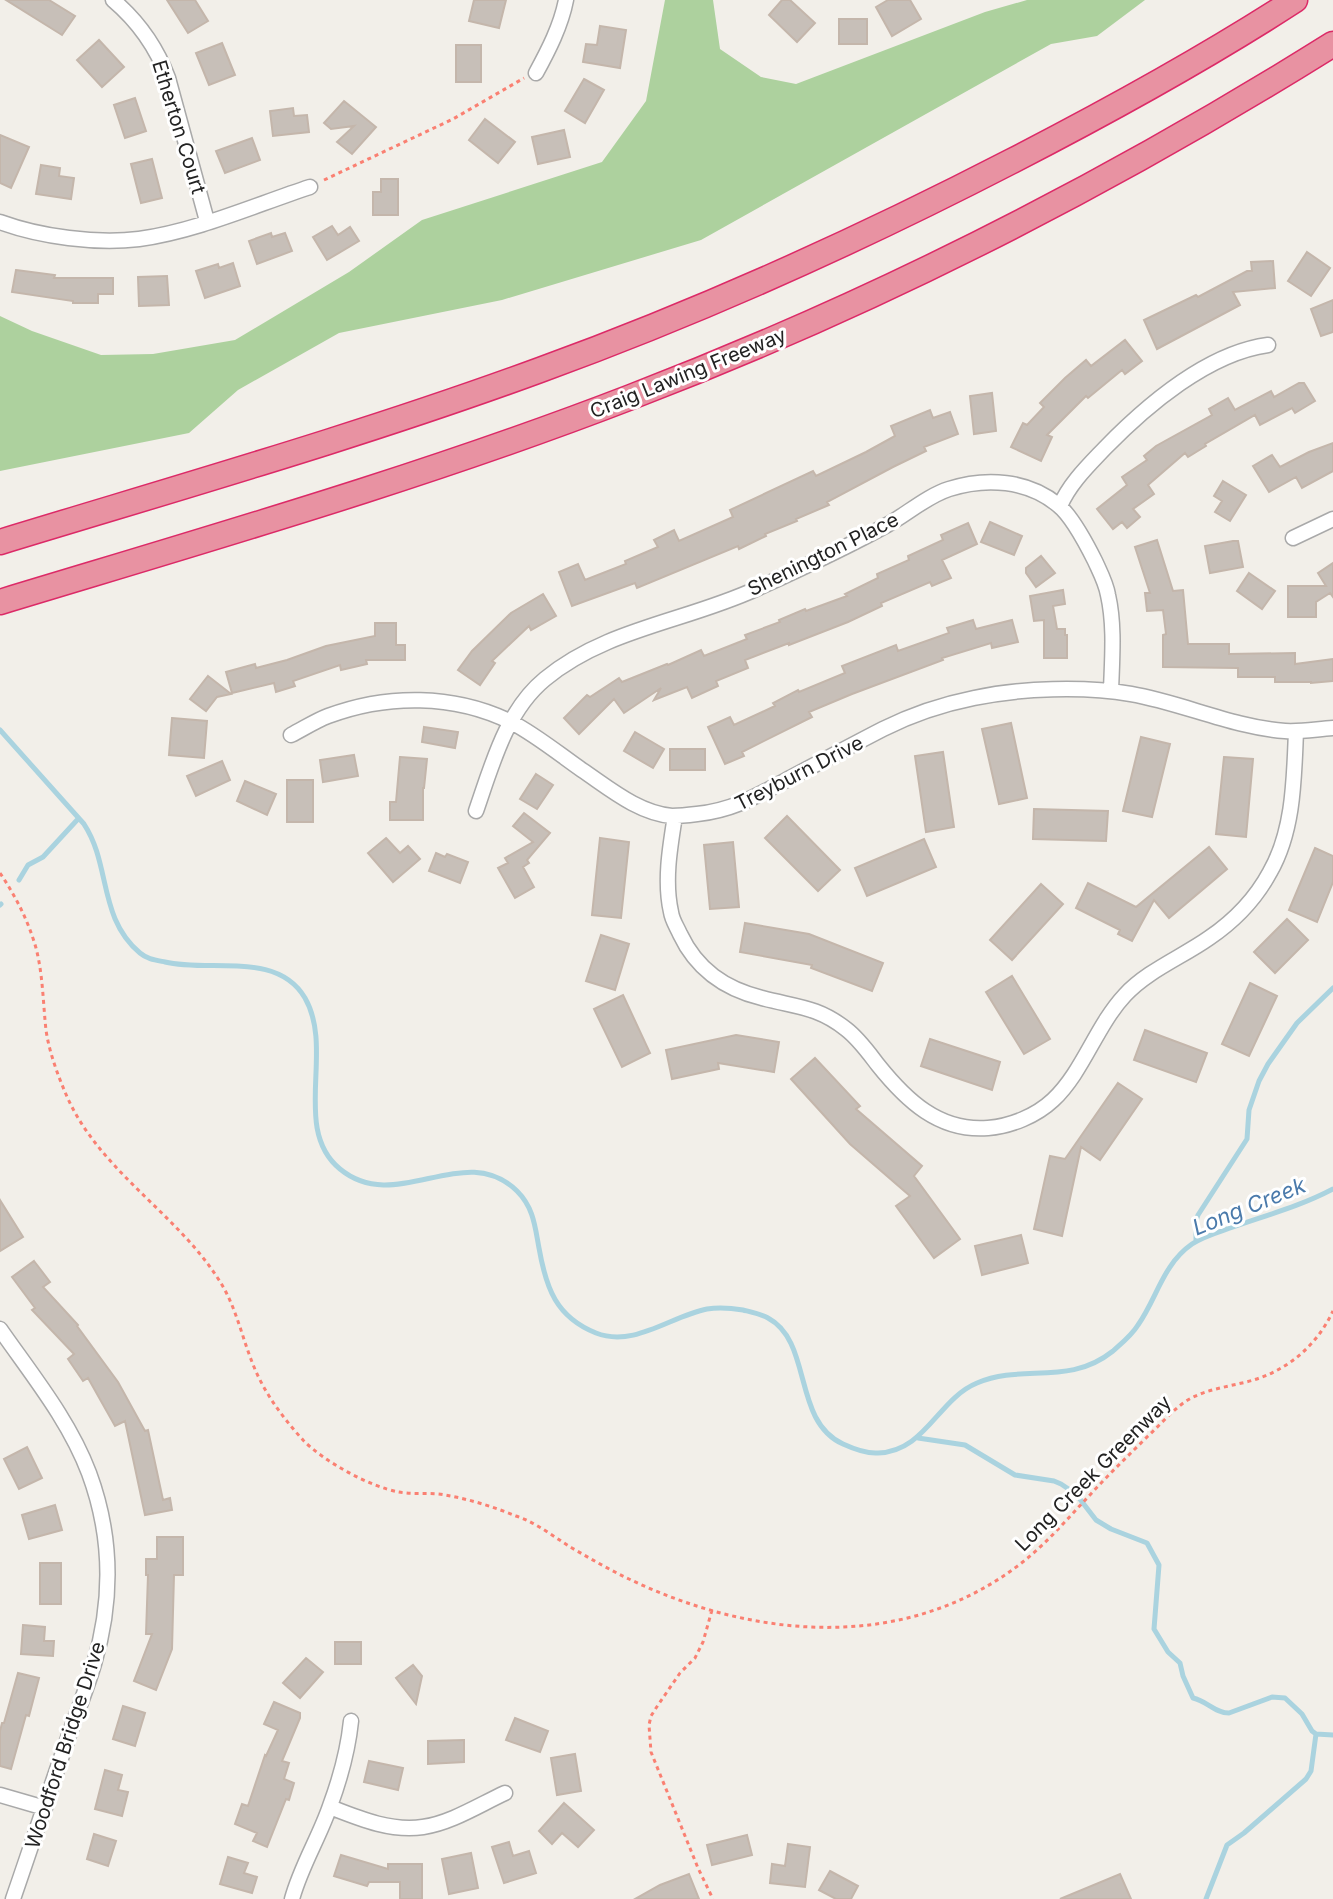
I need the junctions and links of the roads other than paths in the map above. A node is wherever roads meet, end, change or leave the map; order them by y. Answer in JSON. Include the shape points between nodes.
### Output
{"nodes":[{"id":1,"x":113,"y":0,"type":"edge"},
{"id":2,"x":566,"y":0,"type":"edge"},
{"id":3,"x":1295,"y":0,"type":"edge"},
{"id":4,"x":1333,"y":44,"type":"edge"},
{"id":5,"x":1333,"y":58,"type":"edge"},
{"id":6,"x":536,"y":73,"type":"road end"},
{"id":7,"x":1256,"y":92,"type":"junction"},
{"id":8,"x":310,"y":187,"type":"road end"},
{"id":9,"x":207,"y":221,"type":"junction"},
{"id":10,"x":0,"y":222,"type":"edge"},
{"id":11,"x":1268,"y":345,"type":"dead end"},
{"id":12,"x":1060,"y":506,"type":"junction"},
{"id":13,"x":1333,"y":519,"type":"edge"},
{"id":14,"x":1293,"y":538,"type":"dead end"},
{"id":15,"x":0,"y":542,"type":"edge"},
{"id":16,"x":1,"y":602,"type":"edge"},
{"id":17,"x":1111,"y":691,"type":"junction"},
{"id":18,"x":510,"y":722,"type":"junction"},
{"id":19,"x":1333,"y":728,"type":"edge"},
{"id":20,"x":1296,"y":731,"type":"junction"},
{"id":21,"x":291,"y":735,"type":"dead end"},
{"id":22,"x":476,"y":811,"type":"dead end"},
{"id":23,"x":675,"y":816,"type":"junction"},
{"id":24,"x":0,"y":1329,"type":"edge"},
{"id":25,"x":351,"y":1721,"type":"dead end"},
{"id":26,"x":505,"y":1793,"type":"dead end"},
{"id":27,"x":0,"y":1795,"type":"edge"},
{"id":28,"x":330,"y":1807,"type":"junction"},
{"id":29,"x":45,"y":1808,"type":"junction"},
{"id":30,"x":13,"y":1899,"type":"edge"},
{"id":31,"x":292,"y":1899,"type":"edge"}],
"edges":[{"from":1,"to":9,"type":"street","name":"Etherton Court","via":[[160,57]]},
{"from":2,"to":6,"type":"street"},
{"from":3,"to":15,"type":"highway","via":[[1028,153],[755,284],[539,370],[383,424]]},
{"from":4,"to":7,"type":"highway","name":"Craig Lawing Freeway"},
{"from":5,"to":7,"type":"highway"},
{"from":7,"to":16,"type":"highway","name":"Craig Lawing Freeway","via":[[1014,226],[732,357],[445,464]]},
{"from":8,"to":9,"type":"street"},
{"from":9,"to":10,"type":"street","via":[[138,239],[99,240],[21,230]]},
{"from":11,"to":12,"type":"street","via":[[1229,356],[1153,404],[1087,467]]},
{"from":12,"to":17,"type":"street","name":"Shenington Place","via":[[1089,548],[1108,593]]},
{"from":12,"to":18,"type":"street","name":"Shenington Place","via":[[1017,485],[994,481],[945,490],[887,525],[747,593],[574,658],[544,680]]},
{"from":13,"to":14,"type":"street"},
{"from":17,"to":20,"type":"street","name":"Treyburn Drive"},
{"from":17,"to":23,"type":"street","name":"Treyburn Drive","via":[[1025,691],[955,703],[883,729],[742,804]]},
{"from":18,"to":21,"type":"street","name":"Treyburn Drive","via":[[446,702],[409,700],[356,707]]},
{"from":18,"to":22,"type":"street","name":"Shenington Place"},
{"from":18,"to":23,"type":"street","name":"Treyburn Drive","via":[[617,794]]},
{"from":19,"to":20,"type":"street","name":"Treyburn Drive"},
{"from":20,"to":23,"type":"street","via":[[1283,841],[1270,873],[1248,904],[1125,995],[1053,1100],[1026,1118],[989,1128],[958,1126],[920,1109],[857,1038],[822,1013],[736,991],[706,972],[671,914],[668,889]]},
{"from":24,"to":29,"type":"street","name":"Woodford Bridge Drive","via":[[74,1438],[96,1492],[107,1554],[108,1597],[94,1665]]},
{"from":25,"to":28,"type":"street"},
{"from":26,"to":28,"type":"street","via":[[422,1827],[377,1824]]},
{"from":27,"to":29,"type":"street"},
{"from":28,"to":31,"type":"street"},
{"from":29,"to":30,"type":"street","name":"Woodford Bridge Drive"}]}
